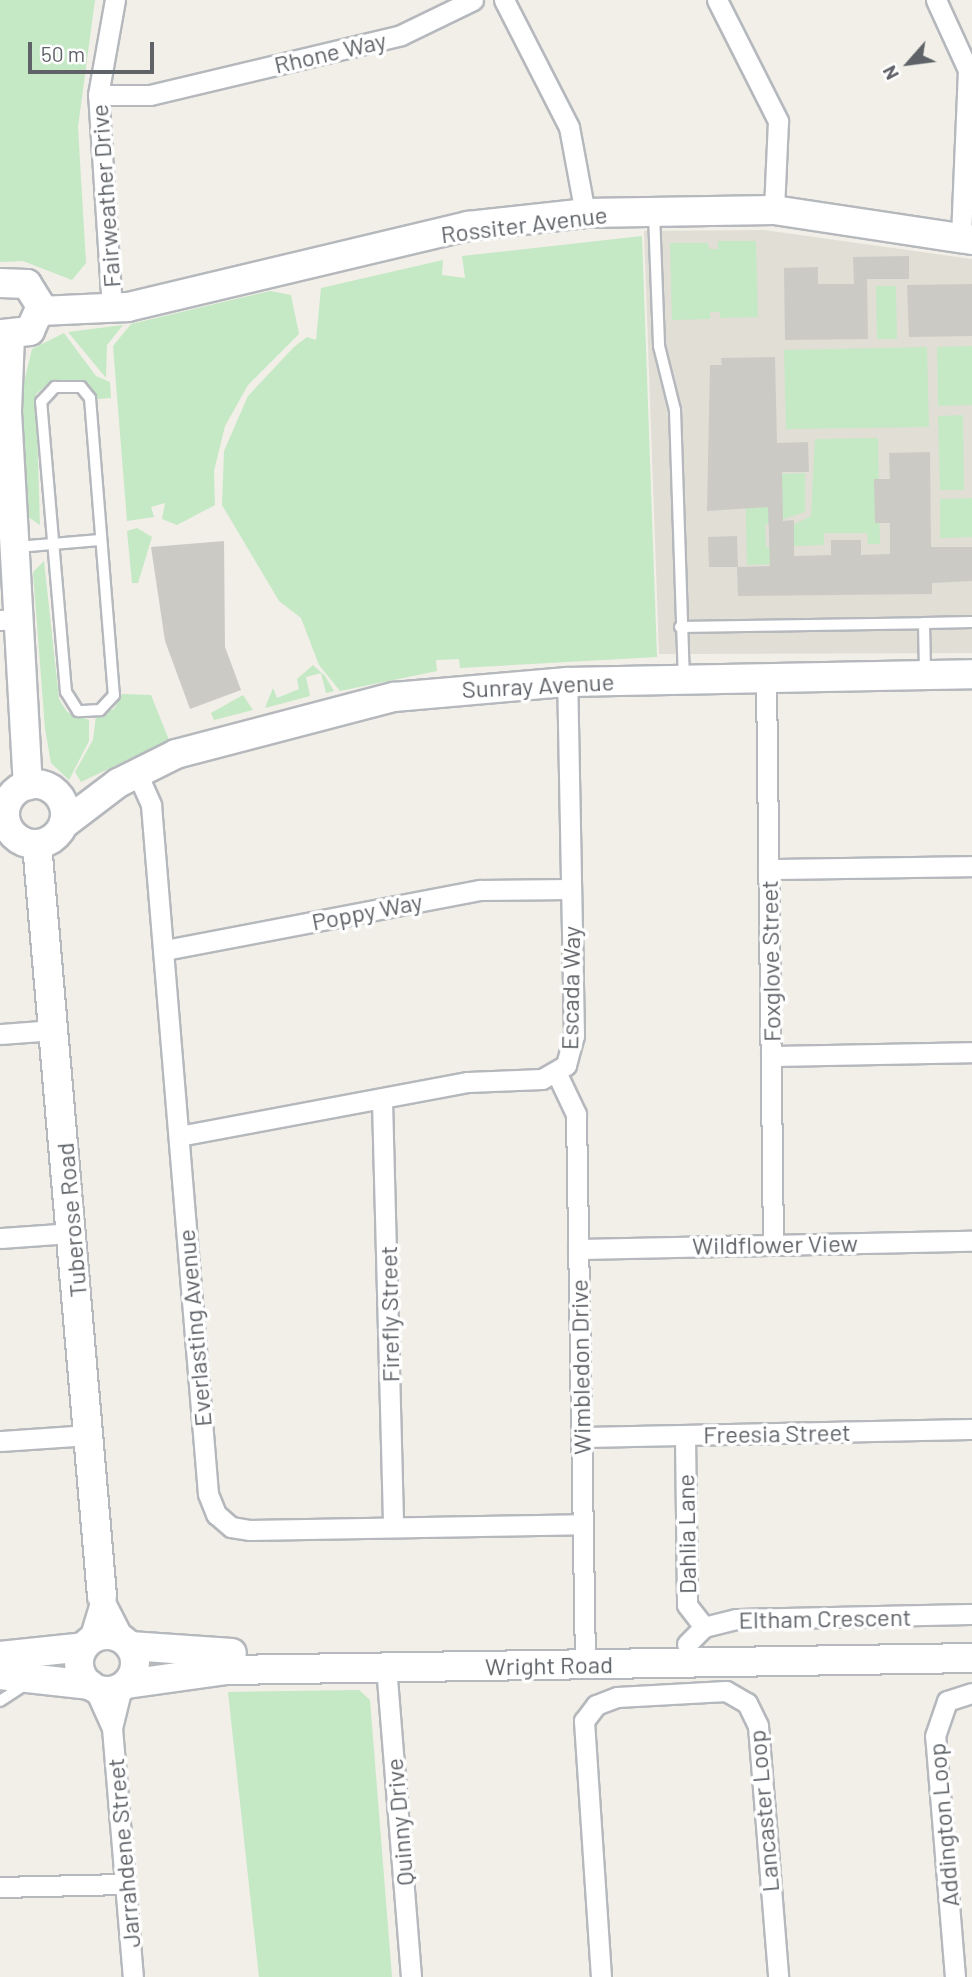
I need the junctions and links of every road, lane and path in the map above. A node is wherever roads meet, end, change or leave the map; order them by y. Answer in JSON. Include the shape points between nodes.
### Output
{"nodes":[{"id":1,"x":115,"y":0,"type":"edge"},
{"id":2,"x":473,"y":0,"type":"edge"},
{"id":3,"x":503,"y":0,"type":"edge"},
{"id":4,"x":717,"y":0,"type":"edge"},
{"id":5,"x":936,"y":0,"type":"edge"},
{"id":6,"x":98,"y":96,"type":"junction"},
{"id":7,"x":774,"y":210,"type":"junction"},
{"id":8,"x":654,"y":211,"type":"junction"},
{"id":9,"x":585,"y":214,"type":"junction"},
{"id":10,"x":966,"y":239,"type":"edge"},
{"id":11,"x":0,"y":283,"type":"edge"},
{"id":12,"x":112,"y":309,"type":"junction"},
{"id":13,"x":40,"y":312,"type":"junction"},
{"id":14,"x":5,"y":335,"type":"edge"},
{"id":15,"x":100,"y":540,"type":"junction"},
{"id":16,"x":54,"y":544,"type":"junction"},
{"id":17,"x":16,"y":547,"type":"junction"},
{"id":18,"x":10,"y":620,"type":"edge"},
{"id":19,"x":972,"y":622,"type":"edge"},
{"id":20,"x":924,"y":623,"type":"junction"},
{"id":21,"x":680,"y":627,"type":"junction"},
{"id":22,"x":972,"y":674,"type":"edge"},
{"id":23,"x":925,"y":676,"type":"junction"},
{"id":24,"x":684,"y":679,"type":"junction"},
{"id":25,"x":766,"y":679,"type":"junction"},
{"id":26,"x":567,"y":682,"type":"junction"},
{"id":27,"x":128,"y":778,"type":"junction"},
{"id":28,"x":28,"y":785,"type":"junction"},
{"id":29,"x":59,"y":795,"type":"junction"},
{"id":30,"x":4,"y":818,"type":"edge"},
{"id":31,"x":64,"y":824,"type":"junction"},
{"id":32,"x":37,"y":844,"type":"junction"},
{"id":33,"x":972,"y":866,"type":"edge"},
{"id":34,"x":768,"y":869,"type":"junction"},
{"id":35,"x":571,"y":889,"type":"junction"},
{"id":36,"x":164,"y":950,"type":"junction"},
{"id":37,"x":55,"y":1030,"type":"junction"},
{"id":38,"x":0,"y":1034,"type":"edge"},
{"id":39,"x":972,"y":1052,"type":"edge"},
{"id":40,"x":771,"y":1056,"type":"junction"},
{"id":41,"x":557,"y":1074,"type":"junction"},
{"id":42,"x":382,"y":1101,"type":"junction"},
{"id":43,"x":179,"y":1136,"type":"junction"},
{"id":44,"x":71,"y":1233,"type":"junction"},
{"id":45,"x":0,"y":1238,"type":"edge"},
{"id":46,"x":972,"y":1241,"type":"edge"},
{"id":47,"x":773,"y":1243,"type":"junction"},
{"id":48,"x":578,"y":1249,"type":"junction"},
{"id":49,"x":972,"y":1430,"type":"edge"},
{"id":50,"x":87,"y":1435,"type":"junction"},
{"id":51,"x":685,"y":1435,"type":"junction"},
{"id":52,"x":582,"y":1437,"type":"junction"},
{"id":53,"x":0,"y":1441,"type":"edge"},
{"id":54,"x":582,"y":1524,"type":"junction"},
{"id":55,"x":393,"y":1527,"type":"junction"},
{"id":56,"x":102,"y":1597,"type":"junction"},
{"id":57,"x":972,"y":1614,"type":"edge"},
{"id":58,"x":696,"y":1636,"type":"junction"},
{"id":59,"x":972,"y":1640,"type":"edge"},
{"id":60,"x":86,"y":1644,"type":"junction"},
{"id":61,"x":127,"y":1644,"type":"junction"},
{"id":62,"x":584,"y":1656,"type":"junction"},
{"id":63,"x":972,"y":1658,"type":"edge"},
{"id":64,"x":11,"y":1660,"type":"edge"},
{"id":65,"x":386,"y":1666,"type":"junction"},
{"id":66,"x":92,"y":1686,"type":"junction"},
{"id":67,"x":124,"y":1686,"type":"junction"},
{"id":68,"x":972,"y":1693,"type":"edge"},
{"id":69,"x":0,"y":1700,"type":"edge"},
{"id":70,"x":112,"y":1728,"type":"junction"},
{"id":71,"x":125,"y":1884,"type":"junction"},
{"id":72,"x":0,"y":1887,"type":"edge"},
{"id":73,"x":133,"y":1977,"type":"edge"},
{"id":74,"x":411,"y":1977,"type":"edge"},
{"id":75,"x":601,"y":1977,"type":"edge"},
{"id":76,"x":778,"y":1977,"type":"edge"},
{"id":77,"x":956,"y":1977,"type":"edge"}],
"edges":[{"from":1,"to":6,"type":"street","name":"Fairweather Drive"},
{"from":2,"to":6,"type":"street","name":"Rhone Way","via":[[401,35],[150,94]]},
{"from":3,"to":9,"type":"street","via":[[569,127]]},
{"from":4,"to":7,"type":"street","via":[[778,121]]},
{"from":5,"to":10,"type":"street","via":[[968,69]]},
{"from":6,"to":12,"type":"street","name":"Fairweather Drive"},
{"from":7,"to":8,"type":"street","name":"Rossiter Avenue"},
{"from":7,"to":10,"type":"street","name":"Rossiter Avenue"},
{"from":8,"to":9,"type":"street","name":"Rossiter Avenue"},
{"from":8,"to":21,"type":"lane","via":[[659,346],[675,410]]},
{"from":9,"to":12,"type":"street","name":"Rossiter Avenue","via":[[468,226]]},
{"from":11,"to":13,"type":"street","via":[[27,284]]},
{"from":12,"to":13,"type":"street","name":"Rossiter Avenue"},
{"from":13,"to":14,"type":"street","via":[[30,331]]},
{"from":14,"to":17,"type":"street"},
{"from":15,"to":16,"type":"lane"},
{"from":15,"to":16,"type":"lane","via":[[90,398],[74,385],[55,387],[41,402]]},
{"from":15,"to":16,"type":"lane","via":[[114,695],[106,708],[91,711],[72,706],[66,692]]},
{"from":16,"to":17,"type":"lane"},
{"from":17,"to":18,"type":"street"},
{"from":18,"to":28,"type":"street"},
{"from":19,"to":20,"type":"lane"},
{"from":20,"to":21,"type":"lane"},
{"from":20,"to":23,"type":"lane"},
{"from":21,"to":24,"type":"lane"},
{"from":22,"to":23,"type":"street","name":"Sunray Avenue"},
{"from":23,"to":25,"type":"street","name":"Sunray Avenue"},
{"from":24,"to":25,"type":"street","name":"Sunray Avenue"},
{"from":24,"to":26,"type":"street","name":"Sunray Avenue"},
{"from":25,"to":34,"type":"street","name":"Foxglove Street"},
{"from":26,"to":27,"type":"street","name":"Sunray Avenue","via":[[394,697],[214,740]]},
{"from":26,"to":35,"type":"street","name":"Escada Way"},
{"from":27,"to":29,"type":"street","name":"Sunray Avenue"},
{"from":27,"to":31,"type":"street","name":"Sunray Avenue"},
{"from":27,"to":36,"type":"street","name":"Everlasting Avenue","via":[[151,805]]},
{"from":28,"to":29,"type":"street"},
{"from":28,"to":30,"type":"street"},
{"from":29,"to":31,"type":"street"},
{"from":30,"to":32,"type":"street"},
{"from":31,"to":32,"type":"street","via":[[54,838]]},
{"from":32,"to":37,"type":"street","name":"Tuberose Road"},
{"from":33,"to":34,"type":"street"},
{"from":34,"to":40,"type":"street","name":"Foxglove Street"},
{"from":35,"to":36,"type":"street","name":"Poppy Way","via":[[480,890]]},
{"from":35,"to":41,"type":"street","name":"Escada Way","via":[[573,1046]]},
{"from":36,"to":43,"type":"street","name":"Everlasting Avenue"},
{"from":37,"to":38,"type":"street"},
{"from":37,"to":44,"type":"street","name":"Tuberose Road"},
{"from":39,"to":40,"type":"street"},
{"from":40,"to":47,"type":"street","name":"Foxglove Street"},
{"from":41,"to":42,"type":"street","name":"Escada Way","via":[[468,1082]]},
{"from":41,"to":48,"type":"street","name":"Wimbledon Drive","via":[[576,1114]]},
{"from":42,"to":43,"type":"street","name":"Escada Way"},
{"from":42,"to":55,"type":"street","name":"Firefly Street"},
{"from":43,"to":55,"type":"street","name":"Everlasting Avenue","via":[[212,1508],[237,1529]]},
{"from":44,"to":45,"type":"street"},
{"from":44,"to":50,"type":"street","name":"Tuberose Road"},
{"from":46,"to":47,"type":"street","name":"Wildflower View"},
{"from":47,"to":48,"type":"street","name":"Wildflower View"},
{"from":48,"to":52,"type":"street","name":"Wimbledon Drive"},
{"from":49,"to":51,"type":"street","name":"Freesia Street"},
{"from":50,"to":53,"type":"street"},
{"from":50,"to":56,"type":"street","name":"Tuberose Road"},
{"from":51,"to":52,"type":"street","name":"Freesia Street"},
{"from":51,"to":58,"type":"street","name":"Dahlia Lane","via":[[687,1605]]},
{"from":52,"to":54,"type":"street","name":"Wimbledon Drive"},
{"from":54,"to":55,"type":"street","name":"Everlasting Avenue"},
{"from":54,"to":62,"type":"street","name":"Wimbledon Drive"},
{"from":56,"to":60,"type":"street","name":"Tuberose Road"},
{"from":56,"to":61,"type":"street","name":"Tuberose Road"},
{"from":57,"to":58,"type":"street","name":"Eltham Crescent","via":[[736,1619]]},
{"from":58,"to":59,"type":"street","name":"Wright Road"},
{"from":58,"to":62,"type":"street","name":"Wright Road"},
{"from":60,"to":61,"type":"street","via":[[106,1635]]},
{"from":60,"to":64,"type":"street"},
{"from":60,"to":66,"type":"street","via":[[79,1663]]},
{"from":61,"to":62,"type":"street","name":"Wright Road","via":[[220,1653]]},
{"from":61,"to":67,"type":"street","via":[[135,1670]]},
{"from":62,"to":63,"type":"street","name":"Wright Road"},
{"from":62,"to":65,"type":"street","name":"Wright Road"},
{"from":64,"to":66,"type":"street"},
{"from":64,"to":69,"type":"lane"},
{"from":65,"to":67,"type":"street","name":"Wright Road","via":[[192,1672]]},
{"from":65,"to":74,"type":"street","name":"Quinny Drive"},
{"from":66,"to":67,"type":"street"},
{"from":66,"to":70,"type":"street","name":"Jarrahdene Street"},
{"from":67,"to":70,"type":"street","name":"Jarrahdene Street"},
{"from":68,"to":77,"type":"street","name":"Addington Loop","via":[[947,1701],[935,1736]]},
{"from":70,"to":71,"type":"street","name":"Jarrahdene Street"},
{"from":71,"to":72,"type":"street"},
{"from":71,"to":73,"type":"street","name":"Jarrahdene Street"},
{"from":75,"to":76,"type":"street","name":"Lancaster Loop","via":[[584,1721],[596,1705],[617,1697],[726,1691],[747,1703],[758,1726]]}]}
